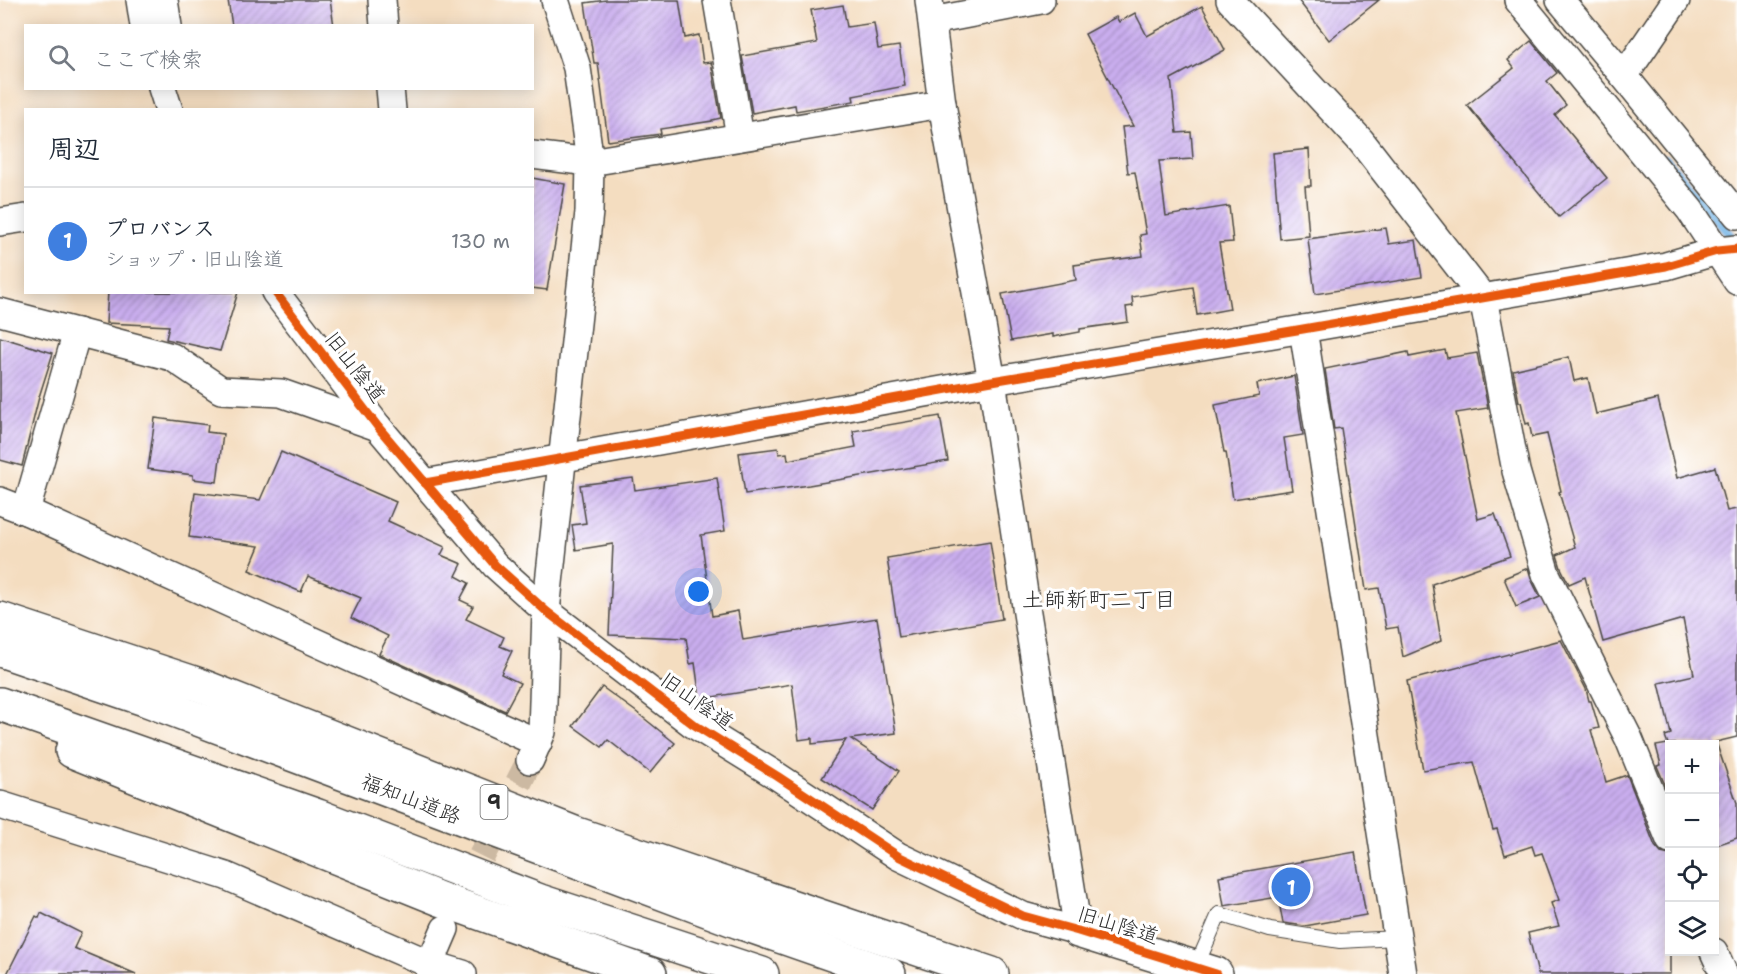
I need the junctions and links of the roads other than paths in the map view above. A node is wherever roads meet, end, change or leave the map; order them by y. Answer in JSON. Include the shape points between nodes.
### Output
{"nodes":[{"id":1,"x":140,"y":0,"type":"edge"},
{"id":2,"x":164,"y":0,"type":"edge"},
{"id":3,"x":382,"y":0,"type":"edge"},
{"id":4,"x":555,"y":0,"type":"edge"},
{"id":5,"x":717,"y":0,"type":"edge"},
{"id":6,"x":1041,"y":0,"type":"edge"},
{"id":7,"x":1230,"y":0,"type":"edge"},
{"id":8,"x":1518,"y":0,"type":"edge"},
{"id":9,"x":1560,"y":0,"type":"edge"},
{"id":10,"x":1676,"y":0,"type":"edge"},
{"id":11,"x":930,"y":10,"type":"edge"},
{"id":12,"x":144,"y":24,"type":"edge"},
{"id":13,"x":168,"y":24,"type":"edge"},
{"id":14,"x":384,"y":24,"type":"edge"},
{"id":15,"x":1624,"y":76,"type":"junction"},
{"id":16,"x":163,"y":90,"type":"edge"},
{"id":17,"x":177,"y":90,"type":"edge"},
{"id":18,"x":390,"y":90,"type":"edge"},
{"id":19,"x":942,"y":104,"type":"junction"},
{"id":20,"x":168,"y":108,"type":"edge"},
{"id":21,"x":180,"y":108,"type":"edge"},
{"id":22,"x":392,"y":108,"type":"edge"},
{"id":23,"x":740,"y":137,"type":"junction"},
{"id":24,"x":534,"y":155,"type":"edge"},
{"id":25,"x":590,"y":162,"type":"junction"},
{"id":26,"x":1737,"y":215,"type":"edge"},
{"id":27,"x":24,"y":218,"type":"edge"},
{"id":28,"x":0,"y":222,"type":"edge"},
{"id":29,"x":1725,"y":251,"type":"edge"},
{"id":30,"x":1737,"y":281,"type":"edge"},
{"id":31,"x":277,"y":294,"type":"edge"},
{"id":32,"x":1483,"y":298,"type":"junction"},
{"id":33,"x":0,"y":312,"type":"edge"},
{"id":34,"x":1303,"y":329,"type":"junction"},
{"id":35,"x":77,"y":332,"type":"junction"},
{"id":36,"x":992,"y":381,"type":"junction"},
{"id":37,"x":378,"y":427,"type":"junction"},
{"id":38,"x":562,"y":459,"type":"junction"},
{"id":39,"x":424,"y":483,"type":"junction"},
{"id":40,"x":0,"y":501,"type":"edge"},
{"id":41,"x":26,"y":511,"type":"junction"},
{"id":42,"x":546,"y":611,"type":"junction"},
{"id":43,"x":0,"y":619,"type":"edge"},
{"id":44,"x":0,"y":650,"type":"edge"},
{"id":45,"x":0,"y":704,"type":"edge"},
{"id":46,"x":0,"y":722,"type":"edge"},
{"id":47,"x":0,"y":805,"type":"edge"},
{"id":48,"x":1665,"y":828,"type":"edge"},
{"id":49,"x":445,"y":929,"type":"dead end"},
{"id":50,"x":1078,"y":931,"type":"junction"},
{"id":51,"x":1397,"y":938,"type":"junction"},
{"id":52,"x":1716,"y":956,"type":"edge"},
{"id":53,"x":430,"y":969,"type":"edge"},
{"id":54,"x":748,"y":969,"type":"edge"},
{"id":55,"x":1206,"y":971,"type":"edge"},
{"id":56,"x":463,"y":974,"type":"edge"},
{"id":57,"x":650,"y":974,"type":"edge"},
{"id":58,"x":889,"y":974,"type":"edge"},
{"id":59,"x":992,"y":974,"type":"edge"},
{"id":60,"x":1403,"y":974,"type":"edge"},
{"id":61,"x":1724,"y":974,"type":"edge"}],
"edges":[{"from":1,"to":12,"type":"street"},
{"from":2,"to":13,"type":"street"},
{"from":3,"to":14,"type":"street"},
{"from":4,"to":25,"type":"street","via":[[577,68]]},
{"from":5,"to":23,"type":"street"},
{"from":6,"to":11,"type":"street"},
{"from":7,"to":32,"type":"street","via":[[1361,141]]},
{"from":8,"to":29,"type":"street"},
{"from":9,"to":15,"type":"street"},
{"from":10,"to":15,"type":"street"},
{"from":11,"to":19,"type":"street"},
{"from":15,"to":26,"type":"street"},
{"from":16,"to":20,"type":"street"},
{"from":17,"to":21,"type":"street"},
{"from":18,"to":22,"type":"street"},
{"from":19,"to":23,"type":"street"},
{"from":19,"to":36,"type":"street"},
{"from":23,"to":25,"type":"street"},
{"from":24,"to":25,"type":"street"},
{"from":25,"to":38,"type":"street","via":[[589,212]]},
{"from":27,"to":28,"type":"street"},
{"from":29,"to":30,"type":"street"},
{"from":29,"to":32,"type":"street","via":[[1666,266]]},
{"from":31,"to":37,"type":"street","name":"旧山陰道"},
{"from":32,"to":34,"type":"street"},
{"from":32,"to":48,"type":"street","via":[[1516,471],[1546,574],[1629,739]]},
{"from":33,"to":35,"type":"street"},
{"from":34,"to":36,"type":"street"},
{"from":34,"to":51,"type":"street"},
{"from":35,"to":37,"type":"street","via":[[171,357],[221,390],[281,393]]},
{"from":35,"to":41,"type":"street"},
{"from":36,"to":38,"type":"street"},
{"from":36,"to":50,"type":"street"},
{"from":37,"to":39,"type":"street","name":"旧山陰道"},
{"from":38,"to":39,"type":"street"},
{"from":38,"to":42,"type":"street"},
{"from":39,"to":42,"type":"street","name":"旧山陰道","via":[[495,565]]},
{"from":40,"to":41,"type":"street"},
{"from":41,"to":42,"type":"street","via":[[534,751],[542,732]]},
{"from":42,"to":50,"type":"street","name":"旧山陰道","via":[[693,724],[898,856],[1023,916]]},
{"from":43,"to":59,"type":"main road","number":"9","via":[[197,684],[577,834]]},
{"from":44,"to":58,"type":"main road","name":"福知山道路","number":"9","via":[[147,700],[739,922]]},
{"from":45,"to":54,"type":"main road","via":[[318,816],[540,900]]},
{"from":46,"to":57,"type":"main road","via":[[440,899]]},
{"from":47,"to":53,"type":"street","via":[[226,876]]},
{"from":49,"to":53,"type":"street"},
{"from":50,"to":55,"type":"main road","name":"旧山陰道"},
{"from":51,"to":55,"type":"lane","via":[[1340,941],[1270,930],[1219,914]]},
{"from":51,"to":60,"type":"street"},
{"from":52,"to":61,"type":"street"},
{"from":53,"to":56,"type":"street"}]}
